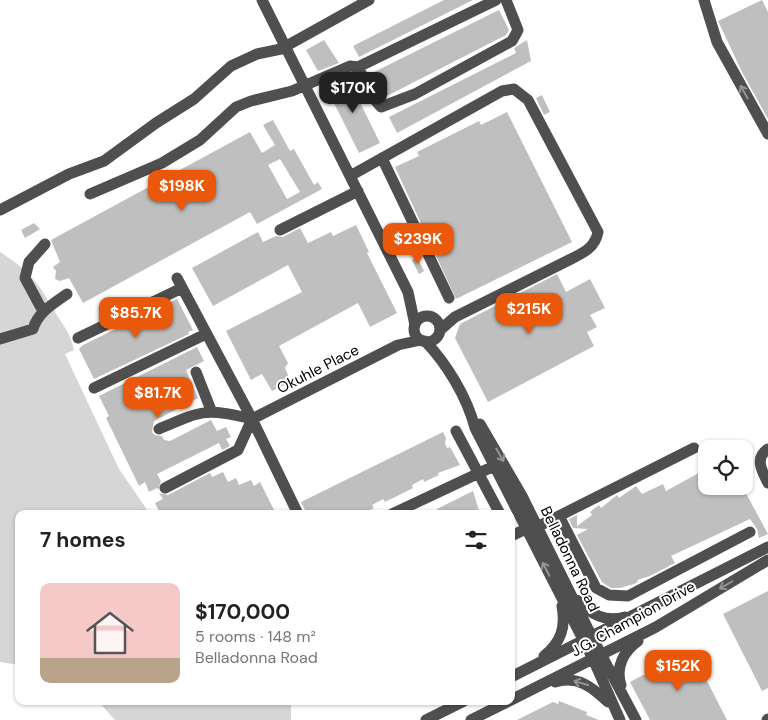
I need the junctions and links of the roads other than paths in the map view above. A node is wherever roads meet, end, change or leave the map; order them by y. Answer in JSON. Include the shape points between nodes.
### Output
{"nodes":[{"id":1,"x":262,"y":0,"type":"edge"},
{"id":2,"x":369,"y":0,"type":"edge"},
{"id":3,"x":496,"y":0,"type":"edge"},
{"id":4,"x":506,"y":0,"type":"edge"},
{"id":5,"x":704,"y":0,"type":"edge"},
{"id":6,"x":286,"y":47,"type":"junction"},
{"id":7,"x":358,"y":67,"type":"junction"},
{"id":8,"x":305,"y":86,"type":"junction"},
{"id":9,"x":768,"y":134,"type":"edge"},
{"id":10,"x":382,"y":158,"type":"junction"},
{"id":11,"x":350,"y":176,"type":"junction"},
{"id":12,"x":358,"y":191,"type":"junction"},
{"id":13,"x":90,"y":194,"type":"dead end"},
{"id":14,"x":0,"y":210,"type":"edge"},
{"id":15,"x":280,"y":230,"type":"dead end"},
{"id":16,"x":45,"y":244,"type":"dead end"},
{"id":17,"x":408,"y":292,"type":"junction"},
{"id":18,"x":67,"y":294,"type":"dead end"},
{"id":19,"x":449,"y":298,"type":"dead end"},
{"id":20,"x":44,"y":310,"type":"junction"},
{"id":21,"x":436,"y":325,"type":"junction"},
{"id":22,"x":415,"y":327,"type":"junction"},
{"id":23,"x":206,"y":334,"type":"junction"},
{"id":24,"x":78,"y":338,"type":"dead end"},
{"id":25,"x":0,"y":339,"type":"edge"},
{"id":26,"x":423,"y":341,"type":"junction"},
{"id":27,"x":398,"y":345,"type":"junction"},
{"id":28,"x":445,"y":365,"type":"junction"},
{"id":29,"x":196,"y":372,"type":"dead end"},
{"id":30,"x":94,"y":388,"type":"dead end"},
{"id":31,"x":211,"y":410,"type":"junction"},
{"id":32,"x":472,"y":416,"type":"junction"},
{"id":33,"x":252,"y":419,"type":"junction"},
{"id":34,"x":159,"y":430,"type":"dead end"},
{"id":35,"x":456,"y":431,"type":"dead end"},
{"id":36,"x":694,"y":448,"type":"dead end"},
{"id":37,"x":768,"y":449,"type":"edge"},
{"id":38,"x":494,"y":466,"type":"junction"},
{"id":39,"x":479,"y":472,"type":"junction"},
{"id":40,"x":768,"y":483,"type":"edge"},
{"id":41,"x":165,"y":488,"type":"dead end"},
{"id":42,"x":296,"y":510,"type":"edge"},
{"id":43,"x":400,"y":510,"type":"edge"},
{"id":44,"x":498,"y":510,"type":"edge"},
{"id":45,"x":559,"y":516,"type":"junction"},
{"id":46,"x":532,"y":528,"type":"junction"},
{"id":47,"x":750,"y":532,"type":"dead end"},
{"id":48,"x":515,"y":534,"type":"edge"},
{"id":49,"x":768,"y":547,"type":"edge"},
{"id":50,"x":768,"y":560,"type":"edge"},
{"id":51,"x":566,"y":595,"type":"junction"},
{"id":52,"x":648,"y":609,"type":"junction"},
{"id":53,"x":656,"y":627,"type":"junction"},
{"id":54,"x":587,"y":640,"type":"junction"},
{"id":55,"x":597,"y":657,"type":"junction"},
{"id":56,"x":532,"y":667,"type":"junction"},
{"id":57,"x":515,"y":676,"type":"edge"},
{"id":58,"x":540,"y":686,"type":"junction"},
{"id":59,"x":515,"y":698,"type":"edge"},
{"id":60,"x":456,"y":705,"type":"edge"},
{"id":61,"x":502,"y":705,"type":"edge"},
{"id":62,"x":613,"y":707,"type":"junction"},
{"id":63,"x":630,"y":708,"type":"junction"},
{"id":64,"x":426,"y":720,"type":"edge"},
{"id":65,"x":471,"y":720,"type":"edge"},
{"id":66,"x":620,"y":720,"type":"edge"},
{"id":67,"x":636,"y":720,"type":"edge"}],
"edges":[{"from":1,"to":6,"type":"street","name":"Belladonna Road"},
{"from":2,"to":6,"type":"street"},
{"from":3,"to":7,"type":"street"},
{"from":4,"to":7,"type":"street","via":[[518,30],[512,41],[414,94],[381,107]]},
{"from":9,"to":5,"type":"street","one_way":true,"via":[[717,42]]},
{"from":6,"to":8,"type":"street","name":"Belladonna Road"},
{"from":6,"to":14,"type":"street","via":[[257,54],[231,66],[194,99],[104,161],[70,174]]},
{"from":7,"to":8,"type":"street","via":[[350,66]]},
{"from":8,"to":11,"type":"street","name":"Belladonna Road"},
{"from":8,"to":13,"type":"street","via":[[236,107],[200,140],[162,162]]},
{"from":10,"to":11,"type":"street"},
{"from":10,"to":19,"type":"street"},
{"from":10,"to":21,"type":"street","via":[[502,91],[514,89],[528,100],[598,232],[596,242],[587,250]]},
{"from":11,"to":12,"type":"street","name":"Belladonna Road"},
{"from":12,"to":15,"type":"street"},
{"from":12,"to":17,"type":"street","name":"Belladonna Road"},
{"from":16,"to":20,"type":"street","via":[[29,262],[25,278]]},
{"from":17,"to":21,"type":"street","name":"Belladonna Road"},
{"from":17,"to":22,"type":"street","name":"Belladonna Road"},
{"from":18,"to":20,"type":"street"},
{"from":20,"to":25,"type":"street","via":[[33,329]]},
{"from":21,"to":22,"type":"street","via":[[420,318]]},
{"from":21,"to":26,"type":"street","via":[[433,340]]},
{"from":21,"to":28,"type":"street","name":"Belladonna Road"},
{"from":22,"to":26,"type":"street","name":"Belladonna Road"},
{"from":22,"to":27,"type":"street","name":"Okuhle Place"},
{"from":23,"to":24,"type":"street","via":[[179,283]]},
{"from":23,"to":30,"type":"street"},
{"from":23,"to":33,"type":"street"},
{"from":26,"to":27,"type":"street","name":"Okuhle Place"},
{"from":26,"to":28,"type":"street","name":"Belladonna Road"},
{"from":27,"to":33,"type":"street","name":"Okuhle Place"},
{"from":28,"to":32,"type":"street","name":"Belladonna Road"},
{"from":29,"to":31,"type":"street"},
{"from":31,"to":33,"type":"street"},
{"from":31,"to":34,"type":"street","via":[[193,414]]},
{"from":32,"to":38,"type":"street","name":"Belladonna Road"},
{"from":32,"to":46,"type":"street","name":"Belladonna Road","one_way":true,"via":[[497,451]]},
{"from":33,"to":41,"type":"street","via":[[238,450]]},
{"from":33,"to":42,"type":"street"},
{"from":35,"to":39,"type":"street"},
{"from":36,"to":45,"type":"street"},
{"from":37,"to":40,"type":"street","via":[[761,454],[760,460]]},
{"from":38,"to":39,"type":"street"},
{"from":38,"to":46,"type":"street","name":"Belladonna Road"},
{"from":39,"to":43,"type":"street"},
{"from":39,"to":44,"type":"street"},
{"from":45,"to":46,"type":"street"},
{"from":45,"to":47,"type":"street","via":[[596,588],[619,597],[628,596]]},
{"from":46,"to":48,"type":"street"},
{"from":46,"to":51,"type":"street","name":"Belladonna Road"},
{"from":49,"to":52,"type":"street","name":"J.G. Champion Drive"},
{"from":50,"to":53,"type":"street","name":"J.G. Champion Drive","one_way":true},
{"from":51,"to":52,"type":"street","via":[[590,612],[611,620]]},
{"from":51,"to":54,"type":"street","name":"Belladonna Road"},
{"from":51,"to":56,"type":"street","via":[[560,638]]},
{"from":52,"to":54,"type":"street","name":"J.G. Champion Drive"},
{"from":53,"to":55,"type":"street","name":"J.G. Champion Drive"},
{"from":53,"to":63,"type":"street","via":[[631,646],[620,667],[618,677]]},
{"from":54,"to":55,"type":"street","name":"Belladonna Road"},
{"from":54,"to":56,"type":"street","name":"J.G. Champion Drive"},
{"from":55,"to":58,"type":"street","name":"J.G. Champion Drive"},
{"from":55,"to":62,"type":"street","name":"Belladonna Road"},
{"from":55,"to":63,"type":"street","name":"Belladonna Road"},
{"from":56,"to":57,"type":"street","name":"J.G. Champion Drive"},
{"from":58,"to":59,"type":"street","name":"J.G. Champion Drive"},
{"from":62,"to":58,"type":"street","one_way":true,"via":[[589,685],[580,682],[559,680]]},
{"from":60,"to":64,"type":"street"},
{"from":61,"to":65,"type":"street","name":"J.G. Champion Drive"},
{"from":62,"to":66,"type":"street","name":"Belladonna Road"},
{"from":63,"to":67,"type":"street","name":"Belladonna Road"}]}
